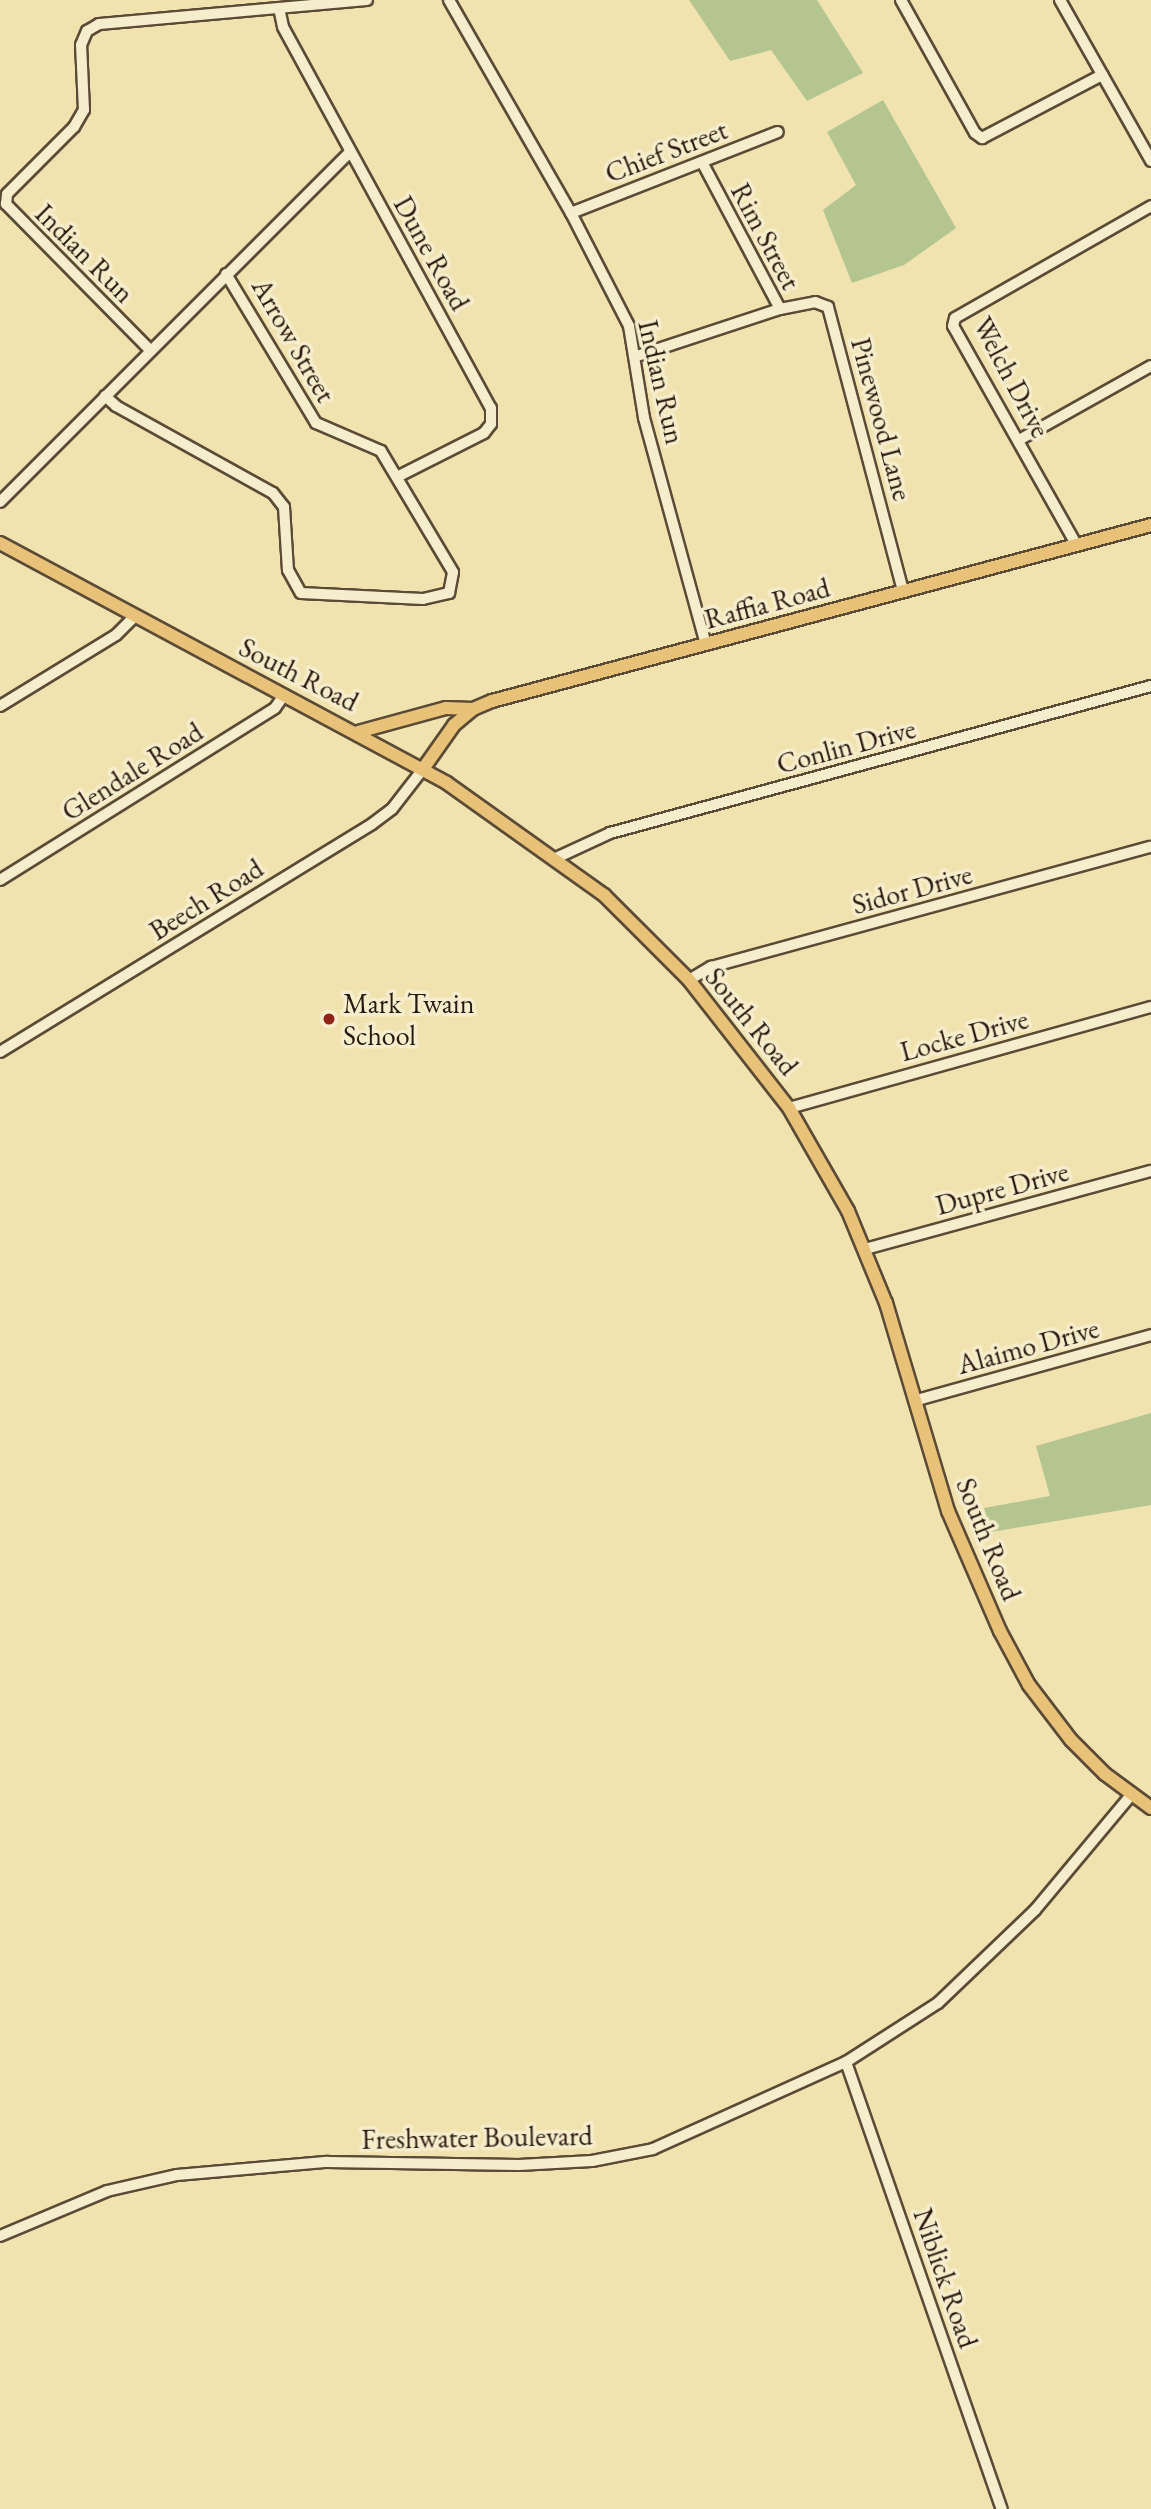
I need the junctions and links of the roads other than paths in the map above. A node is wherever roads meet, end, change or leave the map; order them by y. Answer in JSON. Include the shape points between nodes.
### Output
{"nodes":[{"id":1,"x":367,"y":0,"type":"edge"},
{"id":2,"x":449,"y":0,"type":"edge"},
{"id":3,"x":901,"y":0,"type":"edge"},
{"id":4,"x":1060,"y":0,"type":"edge"},
{"id":5,"x":279,"y":8,"type":"junction"},
{"id":6,"x":1102,"y":75,"type":"junction"},
{"id":7,"x":778,"y":132,"type":"dead end"},
{"id":8,"x":350,"y":152,"type":"junction"},
{"id":9,"x":1151,"y":160,"type":"edge"},
{"id":10,"x":702,"y":163,"type":"junction"},
{"id":11,"x":1151,"y":206,"type":"edge"},
{"id":12,"x":571,"y":213,"type":"junction"},
{"id":13,"x":226,"y":274,"type":"junction"},
{"id":14,"x":780,"y":309,"type":"junction"},
{"id":15,"x":149,"y":349,"type":"junction"},
{"id":16,"x":637,"y":356,"type":"junction"},
{"id":17,"x":1151,"y":366,"type":"edge"},
{"id":18,"x":105,"y":396,"type":"junction"},
{"id":19,"x":1019,"y":440,"type":"junction"},
{"id":20,"x":397,"y":477,"type":"junction"},
{"id":21,"x":0,"y":502,"type":"edge"},
{"id":22,"x":1151,"y":525,"type":"edge"},
{"id":23,"x":0,"y":543,"type":"edge"},
{"id":24,"x":1076,"y":544,"type":"junction"},
{"id":25,"x":903,"y":592,"type":"junction"},
{"id":26,"x":135,"y":616,"type":"junction"},
{"id":27,"x":706,"y":645,"type":"junction"},
{"id":28,"x":1151,"y":686,"type":"edge"},
{"id":29,"x":284,"y":695,"type":"junction"},
{"id":30,"x":0,"y":706,"type":"edge"},
{"id":31,"x":472,"y":709,"type":"junction"},
{"id":32,"x":358,"y":732,"type":"junction"},
{"id":33,"x":423,"y":769,"type":"junction"},
{"id":34,"x":1151,"y":847,"type":"edge"},
{"id":35,"x":556,"y":858,"type":"junction"},
{"id":36,"x":0,"y":880,"type":"edge"},
{"id":37,"x":689,"y":981,"type":"junction"},
{"id":38,"x":1151,"y":1007,"type":"edge"},
{"id":39,"x":0,"y":1052,"type":"edge"},
{"id":40,"x":789,"y":1108,"type":"junction"},
{"id":41,"x":1151,"y":1171,"type":"edge"},
{"id":42,"x":865,"y":1249,"type":"junction"},
{"id":43,"x":1151,"y":1335,"type":"edge"},
{"id":44,"x":917,"y":1400,"type":"junction"},
{"id":45,"x":1132,"y":1794,"type":"junction"},
{"id":46,"x":1151,"y":1808,"type":"edge"},
{"id":47,"x":846,"y":2062,"type":"junction"},
{"id":48,"x":0,"y":2236,"type":"edge"},
{"id":49,"x":1002,"y":2509,"type":"edge"}],
"edges":[{"from":1,"to":5,"type":"street","name":"Indian Run"},
{"from":2,"to":12,"type":"street","name":"Indian Run"},
{"from":3,"to":6,"type":"street","via":[[975,133],[982,138]]},
{"from":4,"to":6,"type":"street"},
{"from":5,"to":8,"type":"street","name":"Dune Road","via":[[283,27]]},
{"from":5,"to":15,"type":"street","name":"Indian Run","via":[[99,24],[87,31],[81,45],[84,110],[74,127],[7,194],[13,214]]},
{"from":6,"to":9,"type":"street"},
{"from":7,"to":10,"type":"street","name":"Chief Street"},
{"from":8,"to":13,"type":"street","name":"Arrow Street"},
{"from":8,"to":20,"type":"street","name":"Dune Road","via":[[491,408],[491,424],[484,433]]},
{"from":10,"to":12,"type":"street","name":"Chief Street"},
{"from":10,"to":14,"type":"street","name":"Rim Street"},
{"from":11,"to":19,"type":"street","name":"Welch Drive","via":[[955,318],[953,326]]},
{"from":12,"to":16,"type":"street","name":"Indian Run","via":[[616,296]]},
{"from":13,"to":15,"type":"street"},
{"from":13,"to":20,"type":"street","name":"Arrow Street","via":[[316,423],[381,451]]},
{"from":14,"to":16,"type":"street","name":"Rim Street"},
{"from":14,"to":25,"type":"street","name":"Pinewood Lane","via":[[815,302],[828,307]]},
{"from":15,"to":18,"type":"street"},
{"from":16,"to":27,"type":"street","name":"Indian Run","via":[[644,418]]},
{"from":17,"to":19,"type":"street"},
{"from":18,"to":20,"type":"street","name":"Arrow Street","via":[[273,493],[288,521],[292,584],[314,596],[437,599],[449,593],[453,572]]},
{"from":18,"to":21,"type":"street"},
{"from":19,"to":24,"type":"street","name":"Welch Drive"},
{"from":22,"to":24,"type":"main road","name":"Raffia Road"},
{"from":23,"to":26,"type":"main road","name":"South Road"},
{"from":24,"to":25,"type":"main road","name":"Raffia Road"},
{"from":25,"to":27,"type":"main road","name":"Raffia Road"},
{"from":26,"to":29,"type":"main road","name":"South Road"},
{"from":26,"to":30,"type":"street","via":[[116,635]]},
{"from":27,"to":31,"type":"main road","name":"Raffia Road"},
{"from":28,"to":35,"type":"street","name":"Conlin Drive","via":[[610,833]]},
{"from":29,"to":32,"type":"main road","name":"South Road"},
{"from":29,"to":36,"type":"street","name":"Glendale Road","via":[[275,708]]},
{"from":31,"to":32,"type":"main road","name":"Raffia Road","via":[[446,708]]},
{"from":31,"to":33,"type":"main road","via":[[454,725]]},
{"from":32,"to":33,"type":"main road","name":"South Road"},
{"from":33,"to":35,"type":"main road","name":"South Road"},
{"from":33,"to":39,"type":"street","name":"Beech Road","via":[[392,809],[372,824]]},
{"from":34,"to":37,"type":"street","name":"Sidor Drive","via":[[711,967]]},
{"from":35,"to":37,"type":"main road","name":"South Road","via":[[604,895]]},
{"from":37,"to":40,"type":"main road","name":"South Road"},
{"from":38,"to":40,"type":"street","name":"Locke Drive"},
{"from":40,"to":42,"type":"main road","name":"South Road"},
{"from":41,"to":42,"type":"street","name":"Dupre Drive"},
{"from":42,"to":44,"type":"main road","name":"South Road"},
{"from":43,"to":44,"type":"street","name":"Alaimo Drive"},
{"from":44,"to":45,"type":"main road","name":"South Road","via":[[948,1511],[1000,1631],[1029,1685],[1070,1740]]},
{"from":45,"to":46,"type":"main road","name":"South Road"},
{"from":45,"to":47,"type":"street","name":"Freshwater Boulevard","via":[[990,1957],[938,2003]]},
{"from":47,"to":48,"type":"street","name":"Freshwater Boulevard","via":[[653,2149],[580,2162],[327,2162],[177,2175],[108,2190]]},
{"from":47,"to":49,"type":"street","name":"Niblick Road"}]}
